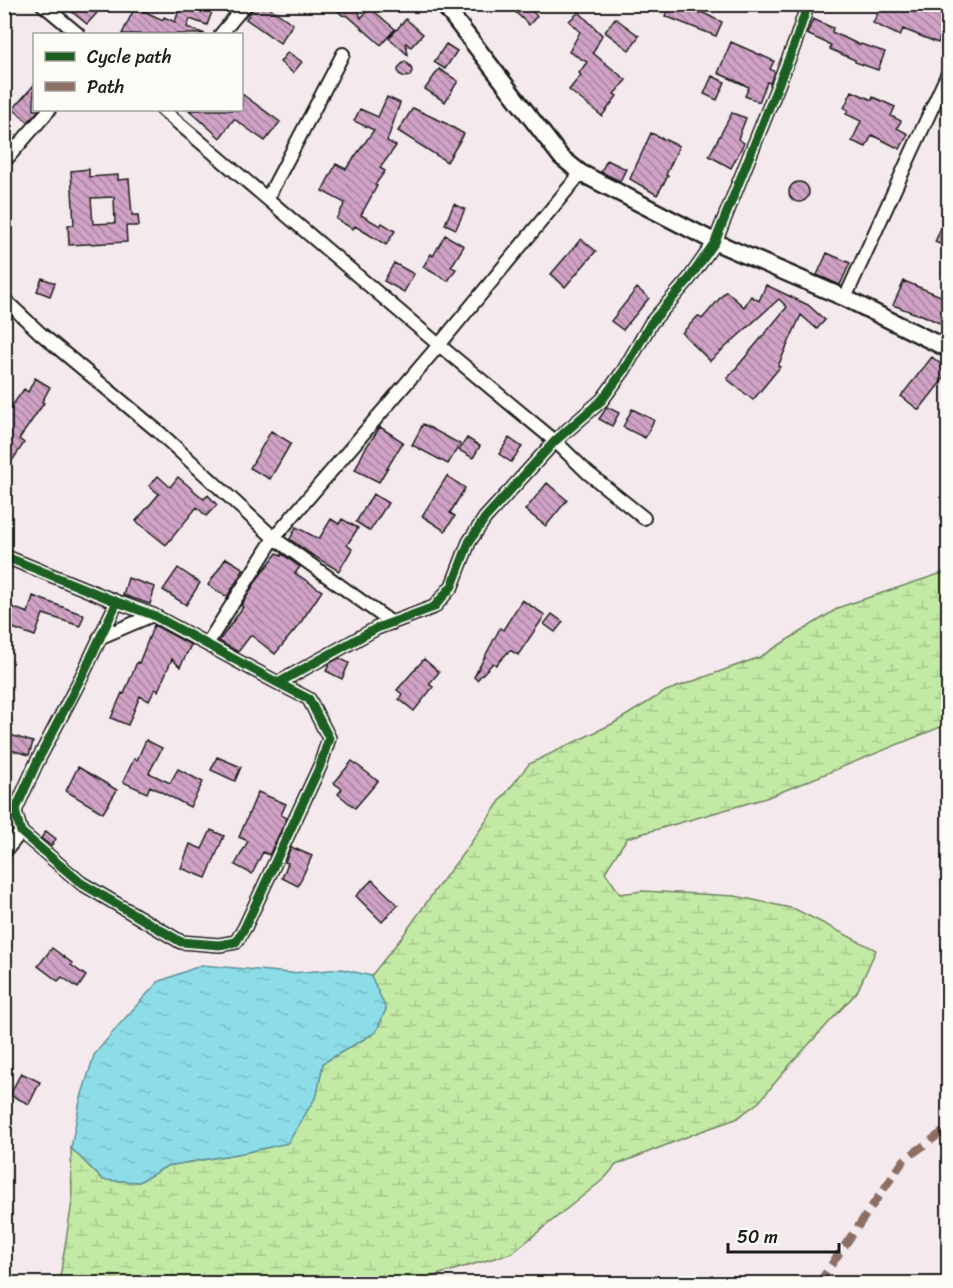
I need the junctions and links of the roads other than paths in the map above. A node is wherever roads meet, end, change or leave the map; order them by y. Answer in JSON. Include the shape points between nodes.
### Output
{"nodes":[{"id":1,"x":42,"y":4,"type":"edge"},
{"id":2,"x":246,"y":4,"type":"edge"},
{"id":3,"x":443,"y":4,"type":"edge"},
{"id":4,"x":805,"y":6,"type":"edge"},
{"id":5,"x":77,"y":33,"type":"edge"},
{"id":6,"x":222,"y":33,"type":"edge"},
{"id":7,"x":343,"y":54,"type":"dead end"},
{"id":8,"x":948,"y":73,"type":"edge"},
{"id":9,"x":48,"y":111,"type":"edge"},
{"id":10,"x":164,"y":111,"type":"edge"},
{"id":11,"x":4,"y":162,"type":"edge"},
{"id":12,"x":581,"y":173,"type":"junction"},
{"id":13,"x":268,"y":197,"type":"junction"},
{"id":14,"x":715,"y":242,"type":"junction"},
{"id":15,"x":845,"y":298,"type":"junction"},
{"id":16,"x":4,"y":299,"type":"edge"},
{"id":17,"x":439,"y":345,"type":"junction"},
{"id":18,"x":948,"y":349,"type":"edge"},
{"id":19,"x":555,"y":441,"type":"junction"},
{"id":20,"x":644,"y":518,"type":"dead end"},
{"id":21,"x":274,"y":538,"type":"junction"},
{"id":22,"x":4,"y":556,"type":"edge"},
{"id":23,"x":117,"y":602,"type":"junction"},
{"id":24,"x":153,"y":615,"type":"junction"},
{"id":25,"x":392,"y":623,"type":"junction"},
{"id":26,"x":99,"y":638,"type":"junction"},
{"id":27,"x":207,"y":644,"type":"junction"},
{"id":28,"x":278,"y":683,"type":"junction"},
{"id":29,"x":10,"y":808,"type":"edge"},
{"id":30,"x":21,"y":832,"type":"junction"},
{"id":31,"x":4,"y":853,"type":"edge"}],
"edges":[{"from":1,"to":5,"type":"street"},
{"from":2,"to":6,"type":"street"},
{"from":3,"to":12,"type":"street","via":[[561,157]]},
{"from":4,"to":14,"type":"street","via":[[795,43]]},
{"from":7,"to":13,"type":"street"},
{"from":8,"to":15,"type":"street"},
{"from":9,"to":11,"type":"street"},
{"from":10,"to":13,"type":"street"},
{"from":12,"to":14,"type":"street"},
{"from":12,"to":17,"type":"street"},
{"from":13,"to":17,"type":"street"},
{"from":14,"to":15,"type":"street"},
{"from":14,"to":19,"type":"street","via":[[651,323],[602,400]]},
{"from":15,"to":18,"type":"street"},
{"from":16,"to":21,"type":"street","via":[[160,433]]},
{"from":17,"to":19,"type":"street"},
{"from":17,"to":21,"type":"street"},
{"from":19,"to":20,"type":"street"},
{"from":19,"to":25,"type":"street","via":[[485,518],[470,542],[452,586],[434,607]]},
{"from":21,"to":25,"type":"street"},
{"from":21,"to":27,"type":"street"},
{"from":22,"to":23,"type":"street"},
{"from":23,"to":24,"type":"street"},
{"from":23,"to":26,"type":"street"},
{"from":24,"to":26,"type":"street"},
{"from":24,"to":27,"type":"street"},
{"from":25,"to":28,"type":"street","via":[[376,628]]},
{"from":26,"to":29,"type":"street"},
{"from":27,"to":28,"type":"street"},
{"from":28,"to":30,"type":"street","via":[[309,699],[329,738],[320,766],[236,942],[181,942],[81,883]]},
{"from":29,"to":30,"type":"street"},
{"from":30,"to":31,"type":"street"}]}
